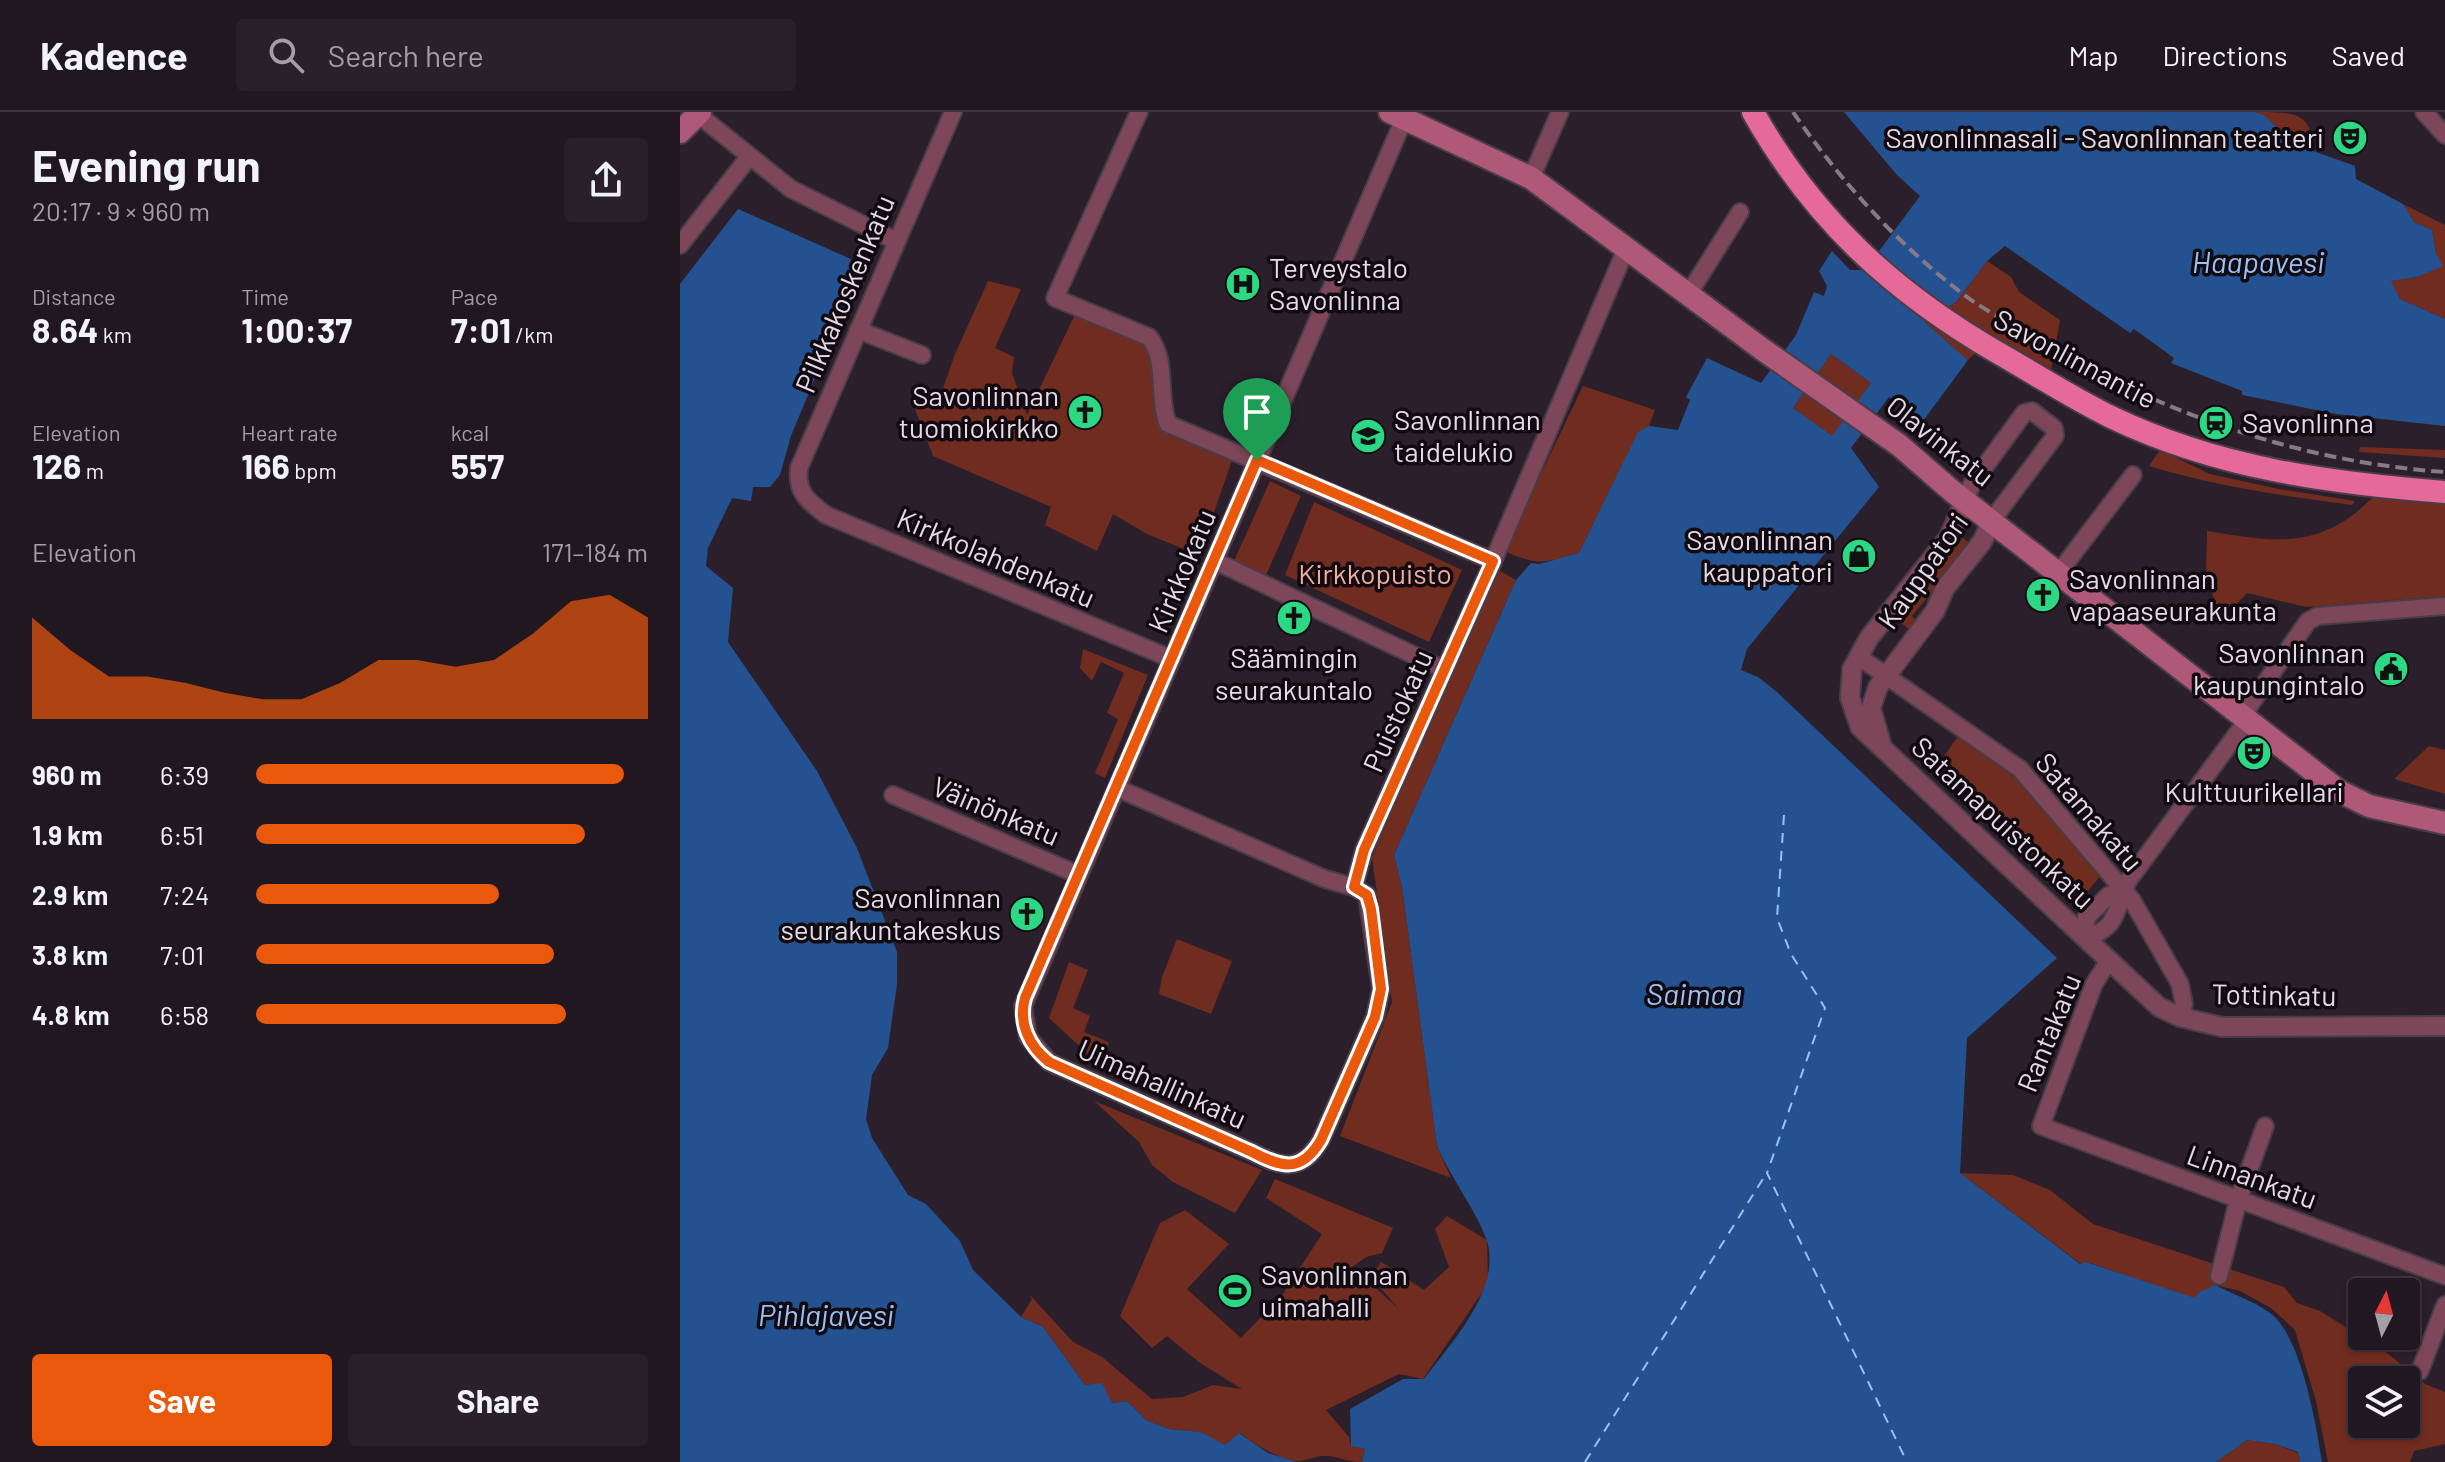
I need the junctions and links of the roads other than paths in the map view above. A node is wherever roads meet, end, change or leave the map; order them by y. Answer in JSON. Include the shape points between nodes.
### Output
{"nodes":[{"id":1,"x":953,"y":112,"type":"edge"},
{"id":2,"x":1139,"y":112,"type":"edge"},
{"id":3,"x":1560,"y":112,"type":"edge"},
{"id":4,"x":1738,"y":112,"type":"edge"},
{"id":5,"x":2424,"y":112,"type":"edge"},
{"id":6,"x":697,"y":113,"type":"edge"},
{"id":7,"x":1400,"y":114,"type":"edge"},
{"id":8,"x":1761,"y":117,"type":"edge"},
{"id":9,"x":680,"y":132,"type":"edge"},
{"id":10,"x":2445,"y":135,"type":"edge"},
{"id":11,"x":749,"y":157,"type":"junction"},
{"id":12,"x":1531,"y":178,"type":"junction"},
{"id":13,"x":1740,"y":212,"type":"dead end"},
{"id":14,"x":896,"y":241,"type":"junction"},
{"id":15,"x":680,"y":245,"type":"edge"},
{"id":16,"x":1626,"y":249,"type":"junction"},
{"id":17,"x":1688,"y":295,"type":"junction"},
{"id":18,"x":858,"y":330,"type":"junction"},
{"id":19,"x":922,"y":355,"type":"dead end"},
{"id":20,"x":1257,"y":460,"type":"junction"},
{"id":21,"x":2133,"y":475,"type":"dead end"},
{"id":22,"x":2445,"y":492,"type":"edge"},
{"id":23,"x":804,"y":498,"type":"joint"},
{"id":24,"x":1965,"y":500,"type":"junction"},
{"id":25,"x":1993,"y":519,"type":"junction"},
{"id":26,"x":1215,"y":561,"type":"junction"},
{"id":27,"x":1493,"y":561,"type":"junction"},
{"id":28,"x":2060,"y":571,"type":"junction"},
{"id":29,"x":2445,"y":606,"type":"edge"},
{"id":30,"x":1859,"y":657,"type":"junction"},
{"id":31,"x":1172,"y":659,"type":"junction"},
{"id":32,"x":1445,"y":670,"type":"junction"},
{"id":33,"x":1884,"y":676,"type":"junction"},
{"id":34,"x":2245,"y":717,"type":"junction"},
{"id":35,"x":1883,"y":750,"type":"junction"},
{"id":36,"x":1117,"y":788,"type":"junction"},
{"id":37,"x":893,"y":795,"type":"dead end"},
{"id":38,"x":2445,"y":823,"type":"edge"},
{"id":39,"x":1079,"y":875,"type":"junction"},
{"id":40,"x":1354,"y":887,"type":"junction"},
{"id":41,"x":2123,"y":891,"type":"junction"},
{"id":42,"x":2085,"y":938,"type":"junction"},
{"id":43,"x":2108,"y":962,"type":"junction"},
{"id":44,"x":1023,"y":1006,"type":"joint"},
{"id":45,"x":2180,"y":1017,"type":"junction"},
{"id":46,"x":2445,"y":1026,"type":"edge"},
{"id":47,"x":2041,"y":1126,"type":"joint"},
{"id":48,"x":2265,"y":1126,"type":"dead end"},
{"id":49,"x":2238,"y":1201,"type":"junction"},
{"id":50,"x":2219,"y":1276,"type":"dead end"},
{"id":51,"x":2445,"y":1276,"type":"edge"},
{"id":52,"x":2445,"y":1305,"type":"edge"},
{"id":53,"x":2420,"y":1371,"type":"dead end"}],
"edges":[{"from":1,"to":14,"type":"street","name":"Pilkkakoskenkatu"},
{"from":2,"to":20,"type":"street","via":[[1055,298],[1149,337],[1158,349],[1162,410],[1168,424]]},
{"from":3,"to":12,"type":"street"},
{"from":4,"to":8,"type":"highway","name":"Savonlinnantie"},
{"from":5,"to":10,"type":"street"},
{"from":6,"to":9,"type":"main road"},
{"from":6,"to":11,"type":"street"},
{"from":7,"to":12,"type":"main road","name":"Olavinkatu"},
{"from":7,"to":20,"type":"street","name":"Kirkkokatu"},
{"from":8,"to":22,"type":"highway","name":"Savonlinnantie","via":[[1888,279],[2068,395],[2147,433],[2238,463],[2324,480]]},
{"from":11,"to":14,"type":"street","via":[[791,189]]},
{"from":11,"to":15,"type":"street"},
{"from":12,"to":16,"type":"main road","name":"Olavinkatu"},
{"from":13,"to":17,"type":"street"},
{"from":14,"to":18,"type":"street","name":"Pilkkakoskenkatu"},
{"from":16,"to":17,"type":"main road","name":"Olavinkatu"},
{"from":16,"to":27,"type":"street","name":"Puistokatu"},
{"from":17,"to":24,"type":"main road","name":"Olavinkatu","via":[[1899,445]]},
{"from":18,"to":19,"type":"street"},
{"from":18,"to":23,"type":"street","name":"Pilkkakoskenkatu","via":[[799,468]]},
{"from":20,"to":26,"type":"street","name":"Kirkkokatu"},
{"from":20,"to":27,"type":"street"},
{"from":21,"to":28,"type":"street"},
{"from":23,"to":31,"type":"street","name":"Kirkkolahdenkatu","via":[[826,515]]},
{"from":24,"to":25,"type":"main road","name":"Olavinkatu"},
{"from":24,"to":25,"type":"street","name":"Kauppatori","via":[[2024,413],[2032,411],[2054,428],[2055,436]]},
{"from":24,"to":30,"type":"street","name":"Kauppatori","via":[[1949,537]]},
{"from":25,"to":28,"type":"main road","name":"Olavinkatu"},
{"from":25,"to":33,"type":"street","name":"Kauppatori","via":[[1935,611]]},
{"from":26,"to":31,"type":"street","name":"Kirkkokatu"},
{"from":26,"to":32,"type":"street"},
{"from":27,"to":32,"type":"street","name":"Puistokatu"},
{"from":28,"to":34,"type":"main road","name":"Olavinkatu"},
{"from":29,"to":34,"type":"street","via":[[2308,621]]},
{"from":30,"to":33,"type":"street","name":"Satamakatu"},
{"from":30,"to":35,"type":"street","name":"Kauppatori","via":[[1850,680],[1853,713]]},
{"from":31,"to":36,"type":"street","name":"Kirkkokatu"},
{"from":32,"to":40,"type":"street","name":"Puistokatu","via":[[1364,850]]},
{"from":33,"to":35,"type":"street","name":"Kauppatori","via":[[1871,708]]},
{"from":33,"to":41,"type":"street","name":"Satamakatu","via":[[2020,769]]},
{"from":34,"to":38,"type":"main road","name":"Olavinkatu","via":[[2339,791],[2369,806]]},
{"from":34,"to":41,"type":"street"},
{"from":35,"to":42,"type":"street","name":"Satamapuistonkatu"},
{"from":36,"to":39,"type":"street","name":"Kirkkokatu"},
{"from":36,"to":40,"type":"street"},
{"from":37,"to":39,"type":"street","name":"Väinönkatu"},
{"from":39,"to":44,"type":"street","name":"Kirkkokatu"},
{"from":40,"to":44,"type":"street","name":"Uimahallinkatu","via":[[1367,895],[1371,909],[1381,989],[1375,1017],[1314,1153],[1294,1166],[1269,1163],[1049,1062],[1028,1037]]},
{"from":41,"to":42,"type":"street","via":[[2109,895],[2086,918]]},
{"from":41,"to":45,"type":"street","name":"Satamakatu","via":[[2180,984]]},
{"from":42,"to":43,"type":"street","name":"Tottinkatu"},
{"from":43,"to":45,"type":"street","name":"Tottinkatu","via":[[2144,996]]},
{"from":43,"to":47,"type":"street","name":"Rantakatu","via":[[2094,984]]},
{"from":45,"to":46,"type":"street","name":"Tottinkatu","via":[[2222,1027]]},
{"from":47,"to":49,"type":"street","name":"Linnankatu"},
{"from":48,"to":49,"type":"street"},
{"from":49,"to":50,"type":"street"},
{"from":49,"to":51,"type":"street","name":"Linnankatu"},
{"from":52,"to":53,"type":"street"}]}
